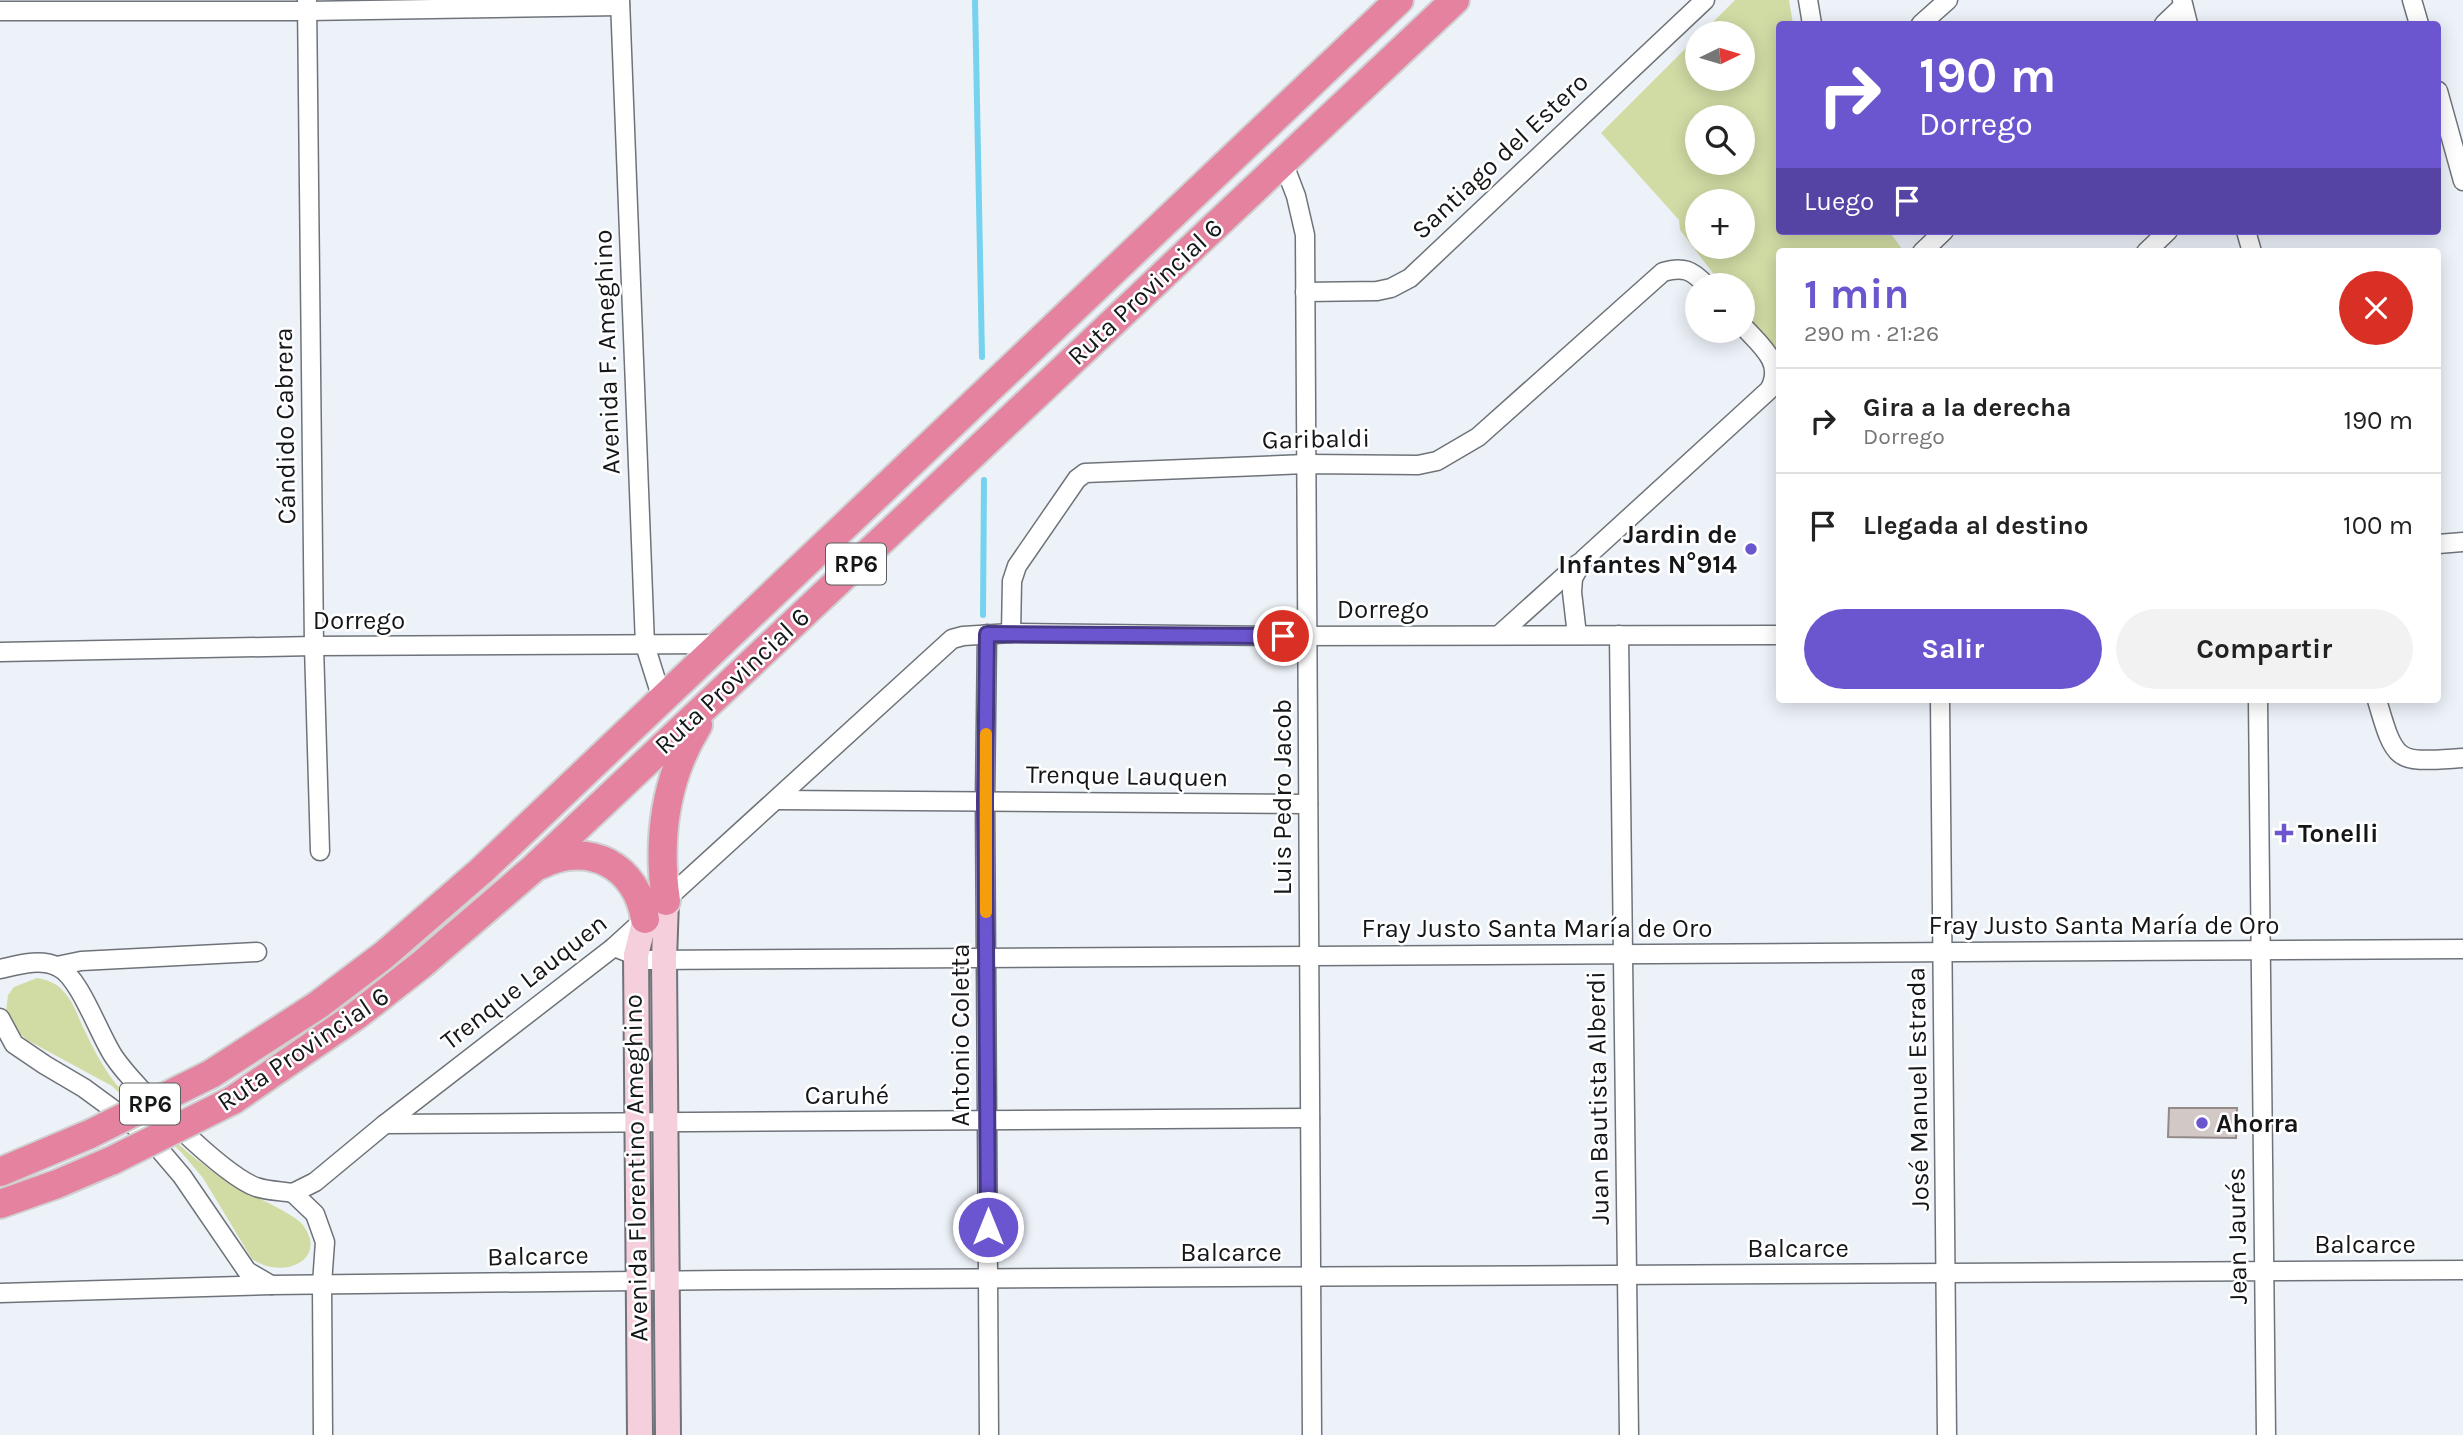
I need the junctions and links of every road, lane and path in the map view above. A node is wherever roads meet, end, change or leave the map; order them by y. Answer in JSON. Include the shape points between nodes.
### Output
{"nodes":[{"id":1,"x":1399,"y":0,"type":"edge"},
{"id":2,"x":1455,"y":0,"type":"edge"},
{"id":3,"x":1705,"y":0,"type":"edge"},
{"id":4,"x":1808,"y":0,"type":"edge"},
{"id":5,"x":1948,"y":0,"type":"edge"},
{"id":6,"x":2412,"y":0,"type":"edge"},
{"id":7,"x":620,"y":3,"type":"edge"},
{"id":8,"x":2182,"y":3,"type":"edge"},
{"id":9,"x":307,"y":5,"type":"edge"},
{"id":10,"x":0,"y":10,"type":"edge"},
{"id":11,"x":1812,"y":21,"type":"edge"},
{"id":12,"x":1924,"y":21,"type":"edge"},
{"id":13,"x":2167,"y":21,"type":"edge"},
{"id":14,"x":2187,"y":21,"type":"edge"},
{"id":15,"x":2418,"y":21,"type":"edge"},
{"id":16,"x":2441,"y":98,"type":"edge"},
{"id":17,"x":2457,"y":135,"type":"edge"},
{"id":18,"x":1283,"y":162,"type":"junction"},
{"id":19,"x":2463,"y":181,"type":"edge"},
{"id":20,"x":1940,"y":235,"type":"edge"},
{"id":21,"x":2164,"y":235,"type":"edge"},
{"id":22,"x":1926,"y":248,"type":"edge"},
{"id":23,"x":2150,"y":248,"type":"edge"},
{"id":24,"x":1692,"y":273,"type":"edge"},
{"id":25,"x":1305,"y":292,"type":"junction"},
{"id":26,"x":1755,"y":340,"type":"edge"},
{"id":27,"x":1306,"y":464,"type":"junction"},
{"id":28,"x":2463,"y":542,"type":"edge"},
{"id":29,"x":2441,"y":544,"type":"edge"},
{"id":30,"x":1584,"y":559,"type":"junction"},
{"id":31,"x":987,"y":634,"type":"junction"},
{"id":32,"x":1011,"y":634,"type":"junction"},
{"id":33,"x":1499,"y":635,"type":"junction"},
{"id":34,"x":1577,"y":635,"type":"junction"},
{"id":35,"x":1619,"y":635,"type":"junction"},
{"id":36,"x":1776,"y":635,"type":"edge"},
{"id":37,"x":1307,"y":636,"type":"junction"},
{"id":38,"x":719,"y":644,"type":"junction"},
{"id":39,"x":645,"y":645,"type":"junction"},
{"id":40,"x":314,"y":646,"type":"junction"},
{"id":41,"x":0,"y":652,"type":"edge"},
{"id":42,"x":716,"y":695,"type":"junction"},
{"id":43,"x":662,"y":699,"type":"junction"},
{"id":44,"x":1940,"y":703,"type":"edge"},
{"id":45,"x":2258,"y":703,"type":"edge"},
{"id":46,"x":2378,"y":703,"type":"edge"},
{"id":47,"x":2463,"y":758,"type":"edge"},
{"id":48,"x":777,"y":800,"type":"junction"},
{"id":49,"x":985,"y":801,"type":"junction"},
{"id":50,"x":1308,"y":804,"type":"junction"},
{"id":51,"x":320,"y":851,"type":"dead end"},
{"id":52,"x":534,"y":868,"type":"junction"},
{"id":53,"x":666,"y":901,"type":"junction"},
{"id":54,"x":645,"y":919,"type":"junction"},
{"id":55,"x":2463,"y":949,"type":"edge"},
{"id":56,"x":2260,"y":950,"type":"junction"},
{"id":57,"x":625,"y":951,"type":"junction"},
{"id":58,"x":257,"y":952,"type":"dead end"},
{"id":59,"x":1943,"y":952,"type":"junction"},
{"id":60,"x":1623,"y":954,"type":"junction"},
{"id":61,"x":1309,"y":956,"type":"junction"},
{"id":62,"x":986,"y":958,"type":"junction"},
{"id":63,"x":664,"y":960,"type":"junction"},
{"id":64,"x":57,"y":966,"type":"junction"},
{"id":65,"x":0,"y":969,"type":"edge"},
{"id":66,"x":0,"y":1018,"type":"edge"},
{"id":67,"x":1310,"y":1118,"type":"junction"},
{"id":68,"x":987,"y":1121,"type":"junction"},
{"id":69,"x":637,"y":1123,"type":"junction"},
{"id":70,"x":666,"y":1123,"type":"junction"},
{"id":71,"x":384,"y":1125,"type":"junction"},
{"id":72,"x":0,"y":1172,"type":"edge"},
{"id":73,"x":293,"y":1193,"type":"junction"},
{"id":74,"x":0,"y":1204,"type":"edge"},
{"id":75,"x":2463,"y":1270,"type":"edge"},
{"id":76,"x":2264,"y":1271,"type":"junction"},
{"id":77,"x":1946,"y":1274,"type":"junction"},
{"id":78,"x":1627,"y":1276,"type":"junction"},
{"id":79,"x":1311,"y":1278,"type":"junction"},
{"id":80,"x":988,"y":1280,"type":"junction"},
{"id":81,"x":638,"y":1281,"type":"junction"},
{"id":82,"x":667,"y":1281,"type":"junction"},
{"id":83,"x":322,"y":1284,"type":"junction"},
{"id":84,"x":271,"y":1285,"type":"junction"},
{"id":85,"x":0,"y":1293,"type":"edge"},
{"id":86,"x":323,"y":1435,"type":"edge"},
{"id":87,"x":640,"y":1435,"type":"edge"},
{"id":88,"x":668,"y":1435,"type":"edge"},
{"id":89,"x":989,"y":1435,"type":"edge"},
{"id":90,"x":1312,"y":1435,"type":"edge"},
{"id":91,"x":1629,"y":1435,"type":"edge"},
{"id":92,"x":1947,"y":1435,"type":"edge"},
{"id":93,"x":2266,"y":1435,"type":"edge"}],
"edges":[{"from":1,"to":38,"type":"highway","name":"Ruta Provincial 6","number":"RP6"},
{"from":2,"to":18,"type":"highway","name":"Ruta Provincial 6","number":"RP6"},
{"from":3,"to":25,"type":"street","name":"Santiago del Estero","via":[[1410,278],[1377,291]]},
{"from":4,"to":11,"type":"street"},
{"from":5,"to":12,"type":"street"},
{"from":6,"to":15,"type":"street"},
{"from":7,"to":9,"type":"street"},
{"from":7,"to":39,"type":"street","name":"Avenida F. Ameghino"},
{"from":8,"to":13,"type":"street"},
{"from":8,"to":14,"type":"street"},
{"from":9,"to":10,"type":"street"},
{"from":9,"to":40,"type":"street","name":"Cándido Cabrera"},
{"from":16,"to":17,"type":"street"},
{"from":17,"to":19,"type":"street"},
{"from":18,"to":25,"type":"street","name":"Luis Pedro Jacob","via":[[1305,235]]},
{"from":18,"to":42,"type":"highway","name":"Ruta Provincial 6","number":"RP6"},
{"from":20,"to":22,"type":"street"},
{"from":21,"to":23,"type":"street"},
{"from":24,"to":27,"type":"street","name":"Garibaldi","via":[[1678,267],[1663,272],[1478,437],[1437,461],[1418,465]]},
{"from":25,"to":27,"type":"street","name":"Luis Pedro Jacob"},
{"from":26,"to":30,"type":"street","via":[[1776,370],[1769,390]]},
{"from":27,"to":32,"type":"street","name":"Garibaldi","via":[[1085,472],[1017,566],[1012,580]]},
{"from":27,"to":37,"type":"street","name":"Luis Pedro Jacob"},
{"from":28,"to":29,"type":"street"},
{"from":30,"to":33,"type":"street"},
{"from":30,"to":34,"type":"street","via":[[1573,578]]},
{"from":31,"to":32,"type":"street","name":"Dorrego"},
{"from":31,"to":48,"type":"street","name":"Trenque Lauquen","via":[[952,639]]},
{"from":31,"to":49,"type":"street","name":"Antonio Coletta"},
{"from":32,"to":37,"type":"street","name":"Dorrego"},
{"from":33,"to":34,"type":"street","name":"Dorrego"},
{"from":33,"to":37,"type":"street","name":"Dorrego"},
{"from":34,"to":35,"type":"street","name":"Dorrego"},
{"from":35,"to":36,"type":"street","name":"Dorrego"},
{"from":35,"to":60,"type":"street","name":"Juan Bautista Alberdi"},
{"from":37,"to":50,"type":"street","name":"Luis Pedro Jacob"},
{"from":38,"to":39,"type":"street","name":"Dorrego"},
{"from":38,"to":43,"type":"highway","name":"Ruta Provincial 6","number":"RP6"},
{"from":39,"to":40,"type":"street","name":"Dorrego"},
{"from":39,"to":43,"type":"street","name":"Avenida F. Ameghino"},
{"from":40,"to":41,"type":"street","name":"Dorrego"},
{"from":40,"to":51,"type":"street","name":"Cándido Cabrera"},
{"from":42,"to":52,"type":"highway","name":"Ruta Provincial 6","number":"RP6"},
{"from":42,"to":53,"type":"highway","via":[[680,757],[673,779],[662,842]]},
{"from":43,"to":72,"type":"highway","name":"Ruta Provincial 6","number":"RP6","bridge":true,"via":[[481,871],[318,1005],[211,1073],[90,1134]]},
{"from":44,"to":59,"type":"street","name":"José Manuel Estrada"},
{"from":45,"to":56,"type":"street","name":"Jean Jaurés"},
{"from":46,"to":47,"type":"street","via":[[2398,754],[2413,761]]},
{"from":48,"to":49,"type":"street","name":"Trenque Lauquen"},
{"from":48,"to":53,"type":"street","name":"Trenque Lauquen"},
{"from":49,"to":50,"type":"street","name":"Trenque Lauquen"},
{"from":49,"to":62,"type":"street","name":"Antonio Coletta"},
{"from":50,"to":61,"type":"street","name":"Luis Pedro Jacob"},
{"from":52,"to":54,"type":"highway","via":[[566,856],[604,860],[635,885]]},
{"from":52,"to":74,"type":"highway","name":"Ruta Provincial 6","number":"RP6","bridge":true,"via":[[422,965],[233,1100],[113,1160]]},
{"from":53,"to":54,"type":"street","name":"Trenque Lauquen"},
{"from":53,"to":63,"type":"main road","name":"Avenida Florentino Ameghino"},
{"from":54,"to":57,"type":"main road","name":"Avenida Florentino Ameghino"},
{"from":55,"to":56,"type":"street","name":"Fray Justo Santa María de Oro"},
{"from":56,"to":59,"type":"street","name":"Fray Justo Santa María de Oro"},
{"from":56,"to":76,"type":"street","name":"Jean Jaurés"},
{"from":57,"to":63,"type":"street","name":"Fray Justo Santa María de Oro","via":[[647,960]]},
{"from":57,"to":69,"type":"main road","name":"Avenida Florentino Ameghino"},
{"from":57,"to":71,"type":"street","name":"Trenque Lauquen"},
{"from":58,"to":64,"type":"street"},
{"from":59,"to":60,"type":"street","name":"Fray Justo Santa María de Oro"},
{"from":59,"to":77,"type":"street","name":"José Manuel Estrada"},
{"from":60,"to":61,"type":"street","name":"Fray Justo Santa María de Oro"},
{"from":60,"to":78,"type":"street","name":"Juan Bautista Alberdi"},
{"from":61,"to":62,"type":"street","name":"Fray Justo Santa María de Oro"},
{"from":61,"to":67,"type":"street","name":"Luis Pedro Jacob"},
{"from":62,"to":63,"type":"street","name":"Fray Justo Santa María de Oro"},
{"from":62,"to":68,"type":"street","name":"Antonio Coletta"},
{"from":63,"to":70,"type":"main road","name":"Avenida Florentino Ameghino"},
{"from":64,"to":65,"type":"street","via":[[35,962]]},
{"from":64,"to":73,"type":"street","via":[[70,975],[113,1056],[139,1088],[223,1166],[255,1186]]},
{"from":66,"to":84,"type":"street","via":[[14,1044],[84,1088],[159,1149],[247,1271]]},
{"from":67,"to":68,"type":"street","name":"Caruhé"},
{"from":67,"to":79,"type":"street","name":"Luis Pedro Jacob"},
{"from":68,"to":70,"type":"street","name":"Caruhé"},
{"from":68,"to":80,"type":"street","name":"Antonio Coletta"},
{"from":69,"to":70,"type":"street","name":"Caruhé"},
{"from":69,"to":71,"type":"street","name":"Caruhé"},
{"from":69,"to":81,"type":"main road","name":"Avenida Florentino Ameghino"},
{"from":70,"to":82,"type":"main road","name":"Avenida Florentino Ameghino"},
{"from":71,"to":73,"type":"street","name":"Trenque Lauquen","via":[[315,1182]]},
{"from":73,"to":83,"type":"street","via":[[316,1214],[325,1242]]},
{"from":75,"to":76,"type":"street","name":"Balcarce"},
{"from":76,"to":77,"type":"street","name":"Balcarce"},
{"from":76,"to":93,"type":"street","name":"Jean Jaurés"},
{"from":77,"to":78,"type":"street","name":"Balcarce"},
{"from":77,"to":92,"type":"street","name":"José Manuel Estrada"},
{"from":78,"to":79,"type":"street","name":"Balcarce"},
{"from":78,"to":91,"type":"street","name":"Juan Bautista Alberdi"},
{"from":79,"to":80,"type":"street","name":"Balcarce"},
{"from":79,"to":90,"type":"street","name":"Luis Pedro Jacob"},
{"from":80,"to":82,"type":"street","name":"Balcarce"},
{"from":80,"to":89,"type":"street","name":"Antonio Coletta"},
{"from":81,"to":82,"type":"street","name":"Balcarce"},
{"from":81,"to":83,"type":"street","name":"Balcarce"},
{"from":81,"to":87,"type":"main road","name":"Avenida Florentino Ameghino"},
{"from":82,"to":88,"type":"main road","name":"Avenida Florentino Ameghino"},
{"from":83,"to":84,"type":"street","name":"Balcarce"},
{"from":83,"to":86,"type":"street"},
{"from":84,"to":85,"type":"street","name":"Balcarce"}]}
